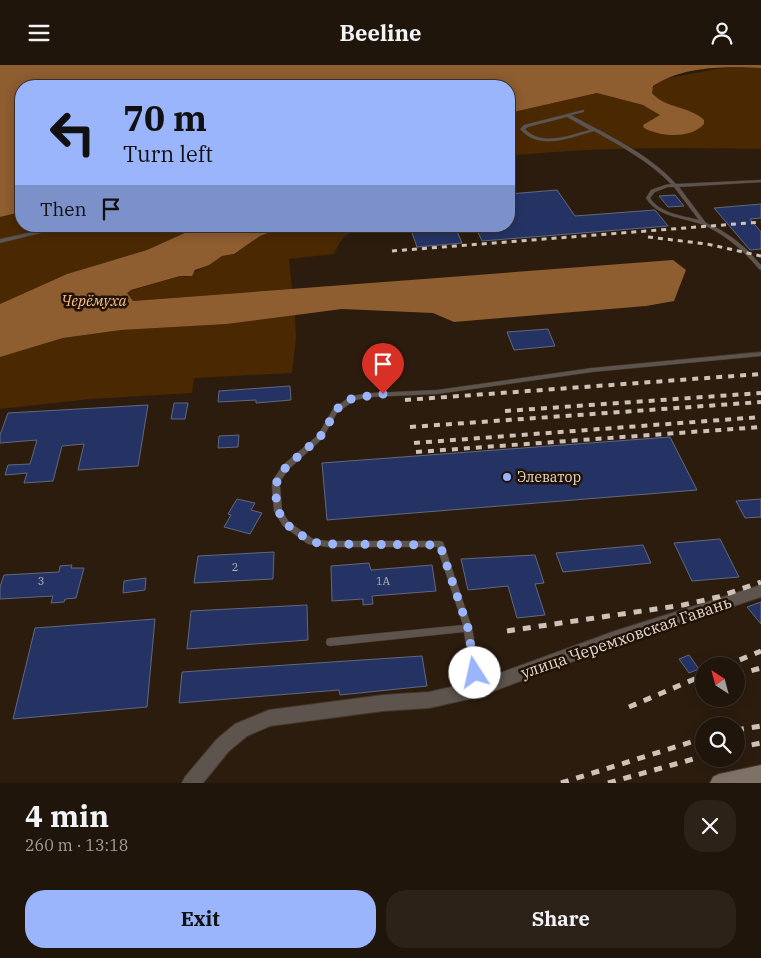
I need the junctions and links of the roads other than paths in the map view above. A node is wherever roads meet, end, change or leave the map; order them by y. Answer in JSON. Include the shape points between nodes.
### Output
{"nodes":[{"id":1,"x":583,"y":111,"type":"dead end"},
{"id":2,"x":567,"y":115,"type":"junction"},
{"id":3,"x":594,"y":130,"type":"junction"},
{"id":4,"x":761,"y":181,"type":"edge"},
{"id":5,"x":674,"y":185,"type":"junction"},
{"id":6,"x":704,"y":223,"type":"junction"},
{"id":7,"x":41,"y":232,"type":"edge"},
{"id":8,"x":0,"y":241,"type":"edge"},
{"id":9,"x":761,"y":268,"type":"edge"},
{"id":10,"x":761,"y":354,"type":"edge"},
{"id":11,"x":761,"y":591,"type":"edge"},
{"id":12,"x":468,"y":628,"type":"junction"},
{"id":13,"x":330,"y":641,"type":"dead end"},
{"id":14,"x":478,"y":689,"type":"junction"},
{"id":15,"x":751,"y":778,"type":"edge"},
{"id":16,"x":190,"y":783,"type":"edge"},
{"id":17,"x":719,"y":783,"type":"edge"}],
"edges":[{"from":1,"to":2,"type":"lane"},
{"from":2,"to":3,"type":"lane"},
{"from":2,"to":3,"type":"lane","via":[[526,125],[522,129],[544,141]]},
{"from":3,"to":5,"type":"lane","via":[[639,157]]},
{"from":4,"to":5,"type":"lane"},
{"from":5,"to":6,"type":"lane"},
{"from":5,"to":6,"type":"lane","via":[[653,191],[648,202],[666,212]]},
{"from":6,"to":9,"type":"lane","via":[[726,235]]},
{"from":7,"to":8,"type":"lane"},
{"from":10,"to":12,"type":"lane","via":[[592,371],[437,392],[371,395],[353,398],[340,405],[320,437],[286,467],[277,480],[276,503],[281,517],[311,542],[440,545]]},
{"from":11,"to":14,"type":"street","name":"улица Черемховская Гавань","via":[[614,639]]},
{"from":12,"to":13,"type":"lane"},
{"from":12,"to":14,"type":"lane"},
{"from":14,"to":16,"type":"street","name":"улица Черемховская Гавань","via":[[428,700],[269,718],[241,730],[223,745]]},
{"from":15,"to":17,"type":"street"}]}
